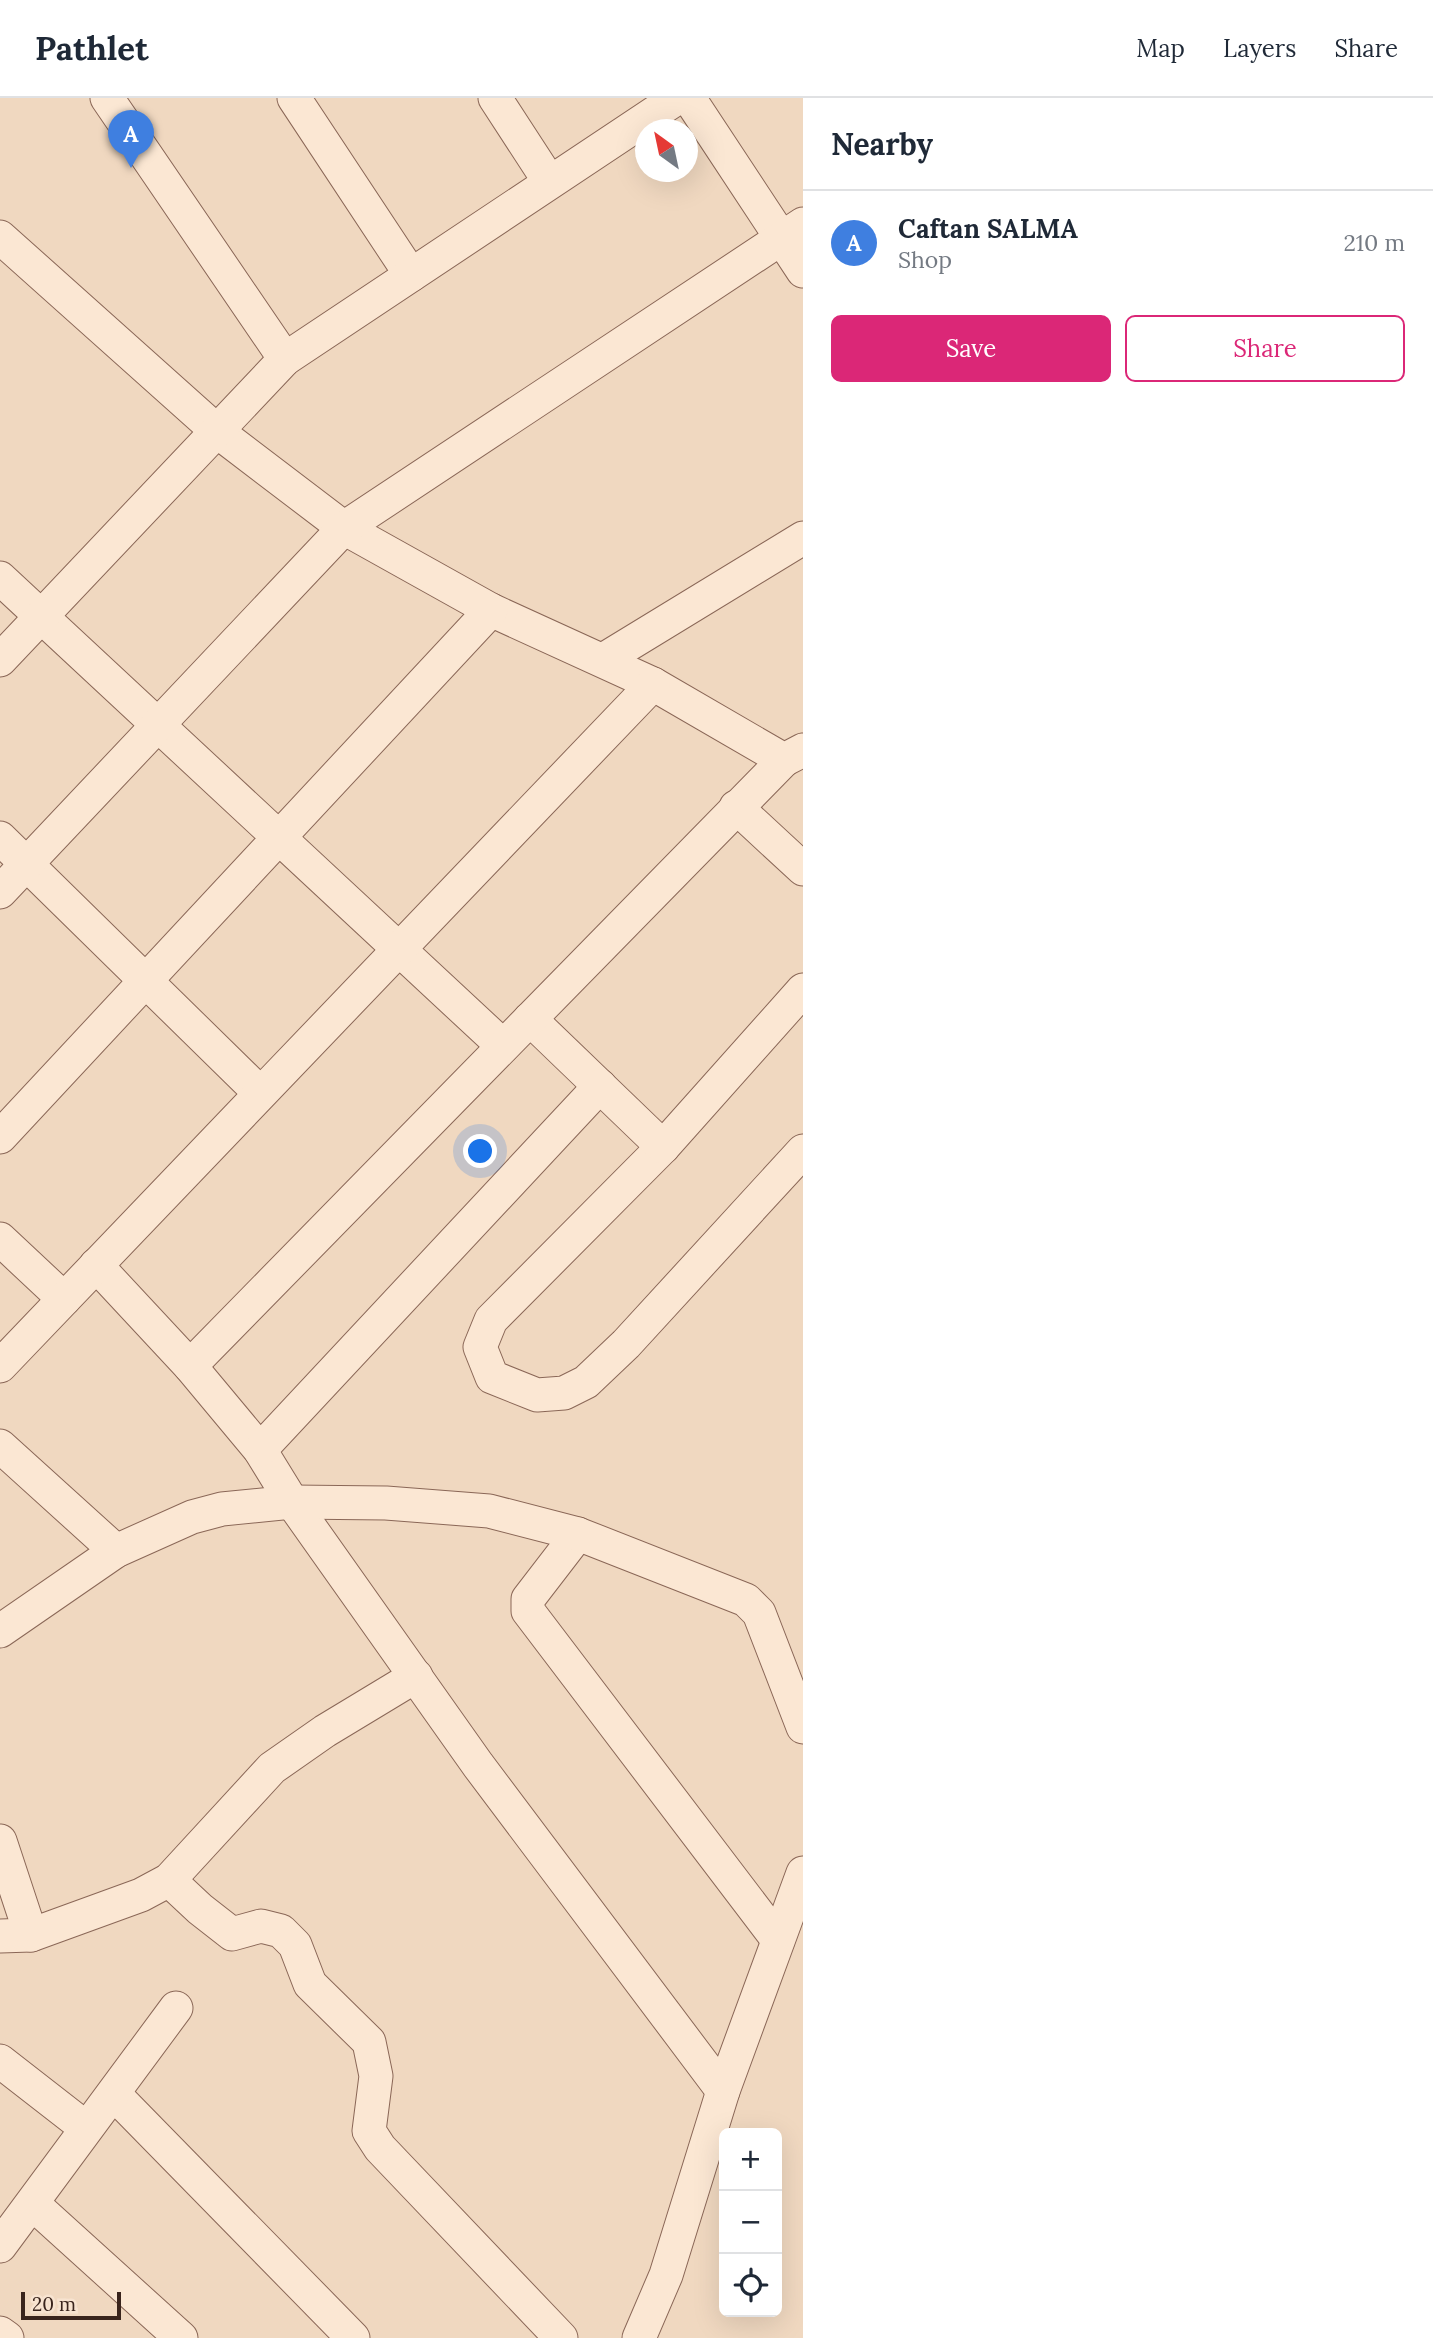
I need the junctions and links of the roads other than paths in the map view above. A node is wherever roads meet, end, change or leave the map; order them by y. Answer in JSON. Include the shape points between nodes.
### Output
{"nodes":[{"id":1,"x":107,"y":98,"type":"edge"},
{"id":2,"x":294,"y":98,"type":"edge"},
{"id":3,"x":495,"y":98,"type":"edge"},
{"id":4,"x":677,"y":98,"type":"edge"},
{"id":5,"x":689,"y":98,"type":"edge"},
{"id":6,"x":549,"y":181,"type":"junction"},
{"id":7,"x":792,"y":231,"type":"edge"},
{"id":8,"x":0,"y":237,"type":"edge"},
{"id":9,"x":803,"y":271,"type":"edge"},
{"id":10,"x":411,"y":275,"type":"junction"},
{"id":11,"x":285,"y":359,"type":"junction"},
{"id":12,"x":218,"y":432,"type":"junction"},
{"id":13,"x":344,"y":528,"type":"junction"},
{"id":14,"x":803,"y":538,"type":"edge"},
{"id":15,"x":0,"y":578,"type":"edge"},
{"id":16,"x":491,"y":610,"type":"junction"},
{"id":17,"x":41,"y":616,"type":"junction"},
{"id":18,"x":0,"y":660,"type":"edge"},
{"id":19,"x":603,"y":660,"type":"junction"},
{"id":20,"x":653,"y":684,"type":"junction"},
{"id":21,"x":158,"y":725,"type":"junction"},
{"id":22,"x":794,"y":755,"type":"edge"},
{"id":23,"x":736,"y":807,"type":"junction"},
{"id":24,"x":279,"y":837,"type":"junction"},
{"id":25,"x":0,"y":838,"type":"edge"},
{"id":26,"x":26,"y":864,"type":"junction"},
{"id":27,"x":803,"y":869,"type":"edge"},
{"id":28,"x":0,"y":892,"type":"edge"},
{"id":29,"x":399,"y":949,"type":"junction"},
{"id":30,"x":145,"y":981,"type":"junction"},
{"id":31,"x":803,"y":990,"type":"edge"},
{"id":32,"x":530,"y":1019,"type":"junction"},
{"id":33,"x":503,"y":1046,"type":"junction"},
{"id":34,"x":600,"y":1086,"type":"junction"},
{"id":35,"x":260,"y":1094,"type":"junction"},
{"id":36,"x":0,"y":1137,"type":"edge"},
{"id":37,"x":663,"y":1147,"type":"junction"},
{"id":38,"x":803,"y":1151,"type":"edge"},
{"id":39,"x":0,"y":1239,"type":"edge"},
{"id":40,"x":96,"y":1265,"type":"junction"},
{"id":41,"x":64,"y":1299,"type":"junction"},
{"id":42,"x":0,"y":1366,"type":"edge"},
{"id":43,"x":190,"y":1366,"type":"junction"},
{"id":44,"x":0,"y":1446,"type":"edge"},
{"id":45,"x":260,"y":1450,"type":"junction"},
{"id":46,"x":292,"y":1502,"type":"junction"},
{"id":47,"x":578,"y":1534,"type":"junction"},
{"id":48,"x":116,"y":1551,"type":"junction"},
{"id":49,"x":0,"y":1631,"type":"edge"},
{"id":50,"x":416,"y":1676,"type":"junction"},
{"id":51,"x":803,"y":1727,"type":"edge"},
{"id":52,"x":0,"y":1841,"type":"edge"},
{"id":53,"x":803,"y":1873,"type":"edge"},
{"id":54,"x":169,"y":1880,"type":"junction"},
{"id":55,"x":16,"y":1935,"type":"edge"},
{"id":56,"x":778,"y":1940,"type":"junction"},
{"id":57,"x":176,"y":2008,"type":"dead end"},
{"id":58,"x":0,"y":2061,"type":"edge"},
{"id":59,"x":723,"y":2091,"type":"junction"},
{"id":60,"x":114,"y":2094,"type":"junction"},
{"id":61,"x":86,"y":2128,"type":"junction"},
{"id":62,"x":33,"y":2203,"type":"junction"},
{"id":63,"x":0,"y":2246,"type":"edge"},
{"id":64,"x":0,"y":2333,"type":"edge"},
{"id":65,"x":7,"y":2338,"type":"edge"},
{"id":66,"x":181,"y":2338,"type":"edge"},
{"id":67,"x":353,"y":2338,"type":"edge"},
{"id":68,"x":561,"y":2338,"type":"edge"},
{"id":69,"x":639,"y":2338,"type":"edge"}],
"edges":[{"from":1,"to":11,"type":"street"},
{"from":2,"to":10,"type":"street"},
{"from":3,"to":6,"type":"street"},
{"from":4,"to":6,"type":"street"},
{"from":5,"to":7,"type":"street"},
{"from":6,"to":10,"type":"street"},
{"from":7,"to":9,"type":"street"},
{"from":7,"to":13,"type":"street"},
{"from":8,"to":12,"type":"street"},
{"from":10,"to":11,"type":"street"},
{"from":11,"to":12,"type":"street"},
{"from":12,"to":13,"type":"street"},
{"from":12,"to":17,"type":"street"},
{"from":13,"to":16,"type":"street"},
{"from":13,"to":21,"type":"street"},
{"from":14,"to":19,"type":"street"},
{"from":15,"to":17,"type":"street"},
{"from":16,"to":19,"type":"street"},
{"from":16,"to":24,"type":"street"},
{"from":17,"to":18,"type":"street"},
{"from":17,"to":21,"type":"street"},
{"from":19,"to":20,"type":"street"},
{"from":20,"to":22,"type":"street"},
{"from":20,"to":29,"type":"street"},
{"from":21,"to":24,"type":"street"},
{"from":21,"to":26,"type":"street"},
{"from":22,"to":23,"type":"street"},
{"from":23,"to":27,"type":"street"},
{"from":23,"to":32,"type":"street"},
{"from":24,"to":29,"type":"street"},
{"from":24,"to":30,"type":"street"},
{"from":25,"to":26,"type":"street"},
{"from":26,"to":28,"type":"street"},
{"from":26,"to":30,"type":"street"},
{"from":29,"to":33,"type":"street"},
{"from":29,"to":35,"type":"street"},
{"from":30,"to":35,"type":"street"},
{"from":30,"to":36,"type":"street"},
{"from":31,"to":37,"type":"street"},
{"from":32,"to":33,"type":"street"},
{"from":32,"to":34,"type":"street"},
{"from":33,"to":43,"type":"street"},
{"from":34,"to":37,"type":"street"},
{"from":34,"to":45,"type":"street"},
{"from":35,"to":40,"type":"street"},
{"from":37,"to":38,"type":"street","via":[[491,1320],[480,1347],[492,1377],[537,1395],[564,1393],[586,1382]]},
{"from":39,"to":41,"type":"street"},
{"from":40,"to":41,"type":"street"},
{"from":40,"to":43,"type":"street"},
{"from":41,"to":42,"type":"street"},
{"from":43,"to":45,"type":"street"},
{"from":44,"to":48,"type":"street"},
{"from":45,"to":46,"type":"street"},
{"from":46,"to":47,"type":"street","via":[[489,1511]]},
{"from":46,"to":48,"type":"street","via":[[222,1508]]},
{"from":46,"to":50,"type":"street"},
{"from":47,"to":51,"type":"street","via":[[747,1600],[759,1614]]},
{"from":47,"to":56,"type":"street","via":[[528,1600],[528,1611]]},
{"from":48,"to":49,"type":"street"},
{"from":50,"to":54,"type":"street","via":[[272,1768]]},
{"from":50,"to":59,"type":"street"},
{"from":52,"to":55,"type":"street"},
{"from":53,"to":56,"type":"street"},
{"from":54,"to":55,"type":"street","via":[[141,1895]]},
{"from":54,"to":68,"type":"street","via":[[232,1934],[261,1926],[281,1931],[295,1945],[310,1984],[369,2042],[376,2076],[369,2130],[380,2148]]},
{"from":56,"to":59,"type":"street"},
{"from":57,"to":60,"type":"street"},
{"from":58,"to":61,"type":"street"},
{"from":59,"to":69,"type":"street","via":[[666,2275]]},
{"from":60,"to":61,"type":"street"},
{"from":60,"to":67,"type":"street"},
{"from":61,"to":62,"type":"street"},
{"from":62,"to":63,"type":"street"},
{"from":62,"to":66,"type":"street"},
{"from":64,"to":65,"type":"street"}]}
